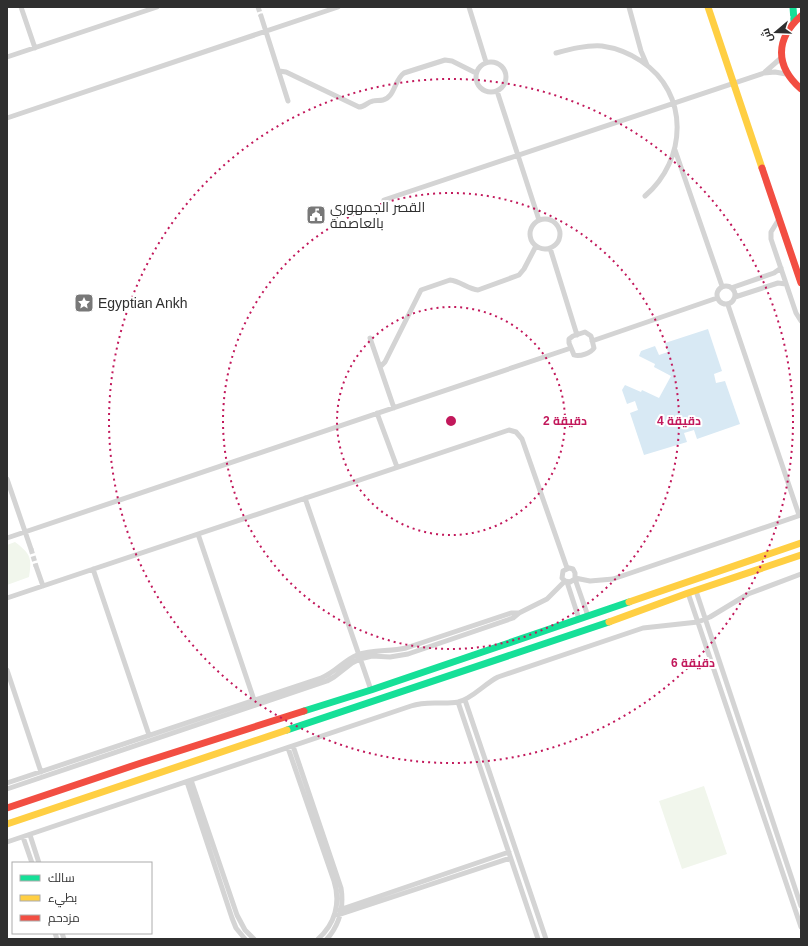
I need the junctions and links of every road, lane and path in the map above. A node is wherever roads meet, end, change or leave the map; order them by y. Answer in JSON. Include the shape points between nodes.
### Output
{"nodes":[{"id":1,"x":21,"y":7,"type":"edge"},
{"id":2,"x":157,"y":7,"type":"edge"},
{"id":3,"x":338,"y":7,"type":"edge"},
{"id":4,"x":469,"y":7,"type":"edge"},
{"id":5,"x":629,"y":7,"type":"edge"},
{"id":6,"x":708,"y":7,"type":"edge"},
{"id":7,"x":793,"y":7,"type":"edge"},
{"id":8,"x":144,"y":9,"type":"edge"},
{"id":9,"x":261,"y":16,"type":"tunnel mouth"},
{"id":10,"x":801,"y":16,"type":"edge"},
{"id":11,"x":794,"y":21,"type":"junction"},
{"id":12,"x":266,"y":32,"type":"junction"},
{"id":13,"x":640,"y":46,"type":"junction"},
{"id":14,"x":35,"y":48,"type":"junction"},
{"id":15,"x":556,"y":53,"type":"dead end"},
{"id":16,"x":632,"y":55,"type":"junction"},
{"id":17,"x":7,"y":58,"type":"edge"},
{"id":18,"x":781,"y":58,"type":"junction"},
{"id":19,"x":486,"y":62,"type":"junction"},
{"id":20,"x":647,"y":65,"type":"junction"},
{"id":21,"x":279,"y":71,"type":"junction"},
{"id":22,"x":476,"y":73,"type":"junction"},
{"id":23,"x":764,"y":73,"type":"junction"},
{"id":24,"x":786,"y":74,"type":"junction"},
{"id":25,"x":734,"y":82,"type":"junction"},
{"id":26,"x":801,"y":89,"type":"edge"},
{"id":27,"x":497,"y":91,"type":"junction"},
{"id":28,"x":288,"y":101,"type":"dead end"},
{"id":29,"x":673,"y":103,"type":"junction"},
{"id":30,"x":7,"y":118,"type":"edge"},
{"id":31,"x":675,"y":149,"type":"junction"},
{"id":32,"x":518,"y":155,"type":"junction"},
{"id":33,"x":668,"y":167,"type":"junction"},
{"id":34,"x":681,"y":167,"type":"junction"},
{"id":35,"x":645,"y":196,"type":"dead end"},
{"id":36,"x":384,"y":200,"type":"dead end"},
{"id":37,"x":779,"y":219,"type":"junction"},
{"id":38,"x":539,"y":220,"type":"junction"},
{"id":39,"x":536,"y":246,"type":"junction"},
{"id":40,"x":550,"y":248,"type":"junction"},
{"id":41,"x":781,"y":268,"type":"junction"},
{"id":42,"x":767,"y":276,"type":"junction"},
{"id":43,"x":801,"y":283,"type":"edge"},
{"id":44,"x":786,"y":284,"type":"junction"},
{"id":45,"x":739,"y":285,"type":"junction"},
{"id":46,"x":770,"y":285,"type":"junction"},
{"id":47,"x":722,"y":286,"type":"junction"},
{"id":48,"x":731,"y":288,"type":"junction"},
{"id":49,"x":742,"y":295,"type":"junction"},
{"id":50,"x":735,"y":297,"type":"junction"},
{"id":51,"x":717,"y":298,"type":"junction"},
{"id":52,"x":728,"y":305,"type":"junction"},
{"id":53,"x":801,"y":321,"type":"edge"},
{"id":54,"x":577,"y":335,"type":"junction"},
{"id":55,"x":370,"y":338,"type":"dead end"},
{"id":56,"x":592,"y":341,"type":"junction"},
{"id":57,"x":570,"y":348,"type":"junction"},
{"id":58,"x":380,"y":366,"type":"junction"},
{"id":59,"x":394,"y":408,"type":"junction"},
{"id":60,"x":377,"y":414,"type":"junction"},
{"id":61,"x":397,"y":467,"type":"junction"},
{"id":62,"x":7,"y":479,"type":"edge"},
{"id":63,"x":305,"y":498,"type":"junction"},
{"id":64,"x":800,"y":515,"type":"edge"},
{"id":65,"x":25,"y":532,"type":"junction"},
{"id":66,"x":198,"y":534,"type":"junction"},
{"id":67,"x":7,"y":538,"type":"edge"},
{"id":68,"x":801,"y":543,"type":"edge"},
{"id":69,"x":31,"y":549,"type":"tunnel mouth"},
{"id":70,"x":801,"y":555,"type":"edge"},
{"id":71,"x":36,"y":566,"type":"tunnel mouth"},
{"id":72,"x":566,"y":568,"type":"junction"},
{"id":73,"x":93,"y":569,"type":"junction"},
{"id":74,"x":801,"y":574,"type":"edge"},
{"id":75,"x":575,"y":578,"type":"junction"},
{"id":76,"x":566,"y":582,"type":"junction"},
{"id":77,"x":43,"y":586,"type":"junction"},
{"id":78,"x":696,"y":590,"type":"junction"},
{"id":79,"x":688,"y":593,"type":"junction"},
{"id":80,"x":7,"y":598,"type":"edge"},
{"id":81,"x":588,"y":616,"type":"junction"},
{"id":82,"x":579,"y":619,"type":"junction"},
{"id":83,"x":705,"y":619,"type":"junction"},
{"id":84,"x":698,"y":622,"type":"junction"},
{"id":85,"x":477,"y":654,"type":"junction"},
{"id":86,"x":360,"y":656,"type":"junction"},
{"id":87,"x":481,"y":665,"type":"junction"},
{"id":88,"x":7,"y":670,"type":"edge"},
{"id":89,"x":403,"y":679,"type":"junction"},
{"id":90,"x":371,"y":690,"type":"junction"},
{"id":91,"x":406,"y":690,"type":"junction"},
{"id":92,"x":254,"y":700,"type":"junction"},
{"id":93,"x":464,"y":700,"type":"junction"},
{"id":94,"x":458,"y":702,"type":"junction"},
{"id":95,"x":149,"y":735,"type":"junction"},
{"id":96,"x":290,"y":747,"type":"junction"},
{"id":97,"x":41,"y":772,"type":"junction"},
{"id":98,"x":189,"y":781,"type":"junction"},
{"id":99,"x":7,"y":783,"type":"edge"},
{"id":100,"x":7,"y":789,"type":"edge"},
{"id":101,"x":7,"y":808,"type":"edge"},
{"id":102,"x":7,"y":824,"type":"edge"},
{"id":103,"x":30,"y":835,"type":"junction"},
{"id":104,"x":23,"y":837,"type":"junction"},
{"id":105,"x":7,"y":842,"type":"edge"},
{"id":106,"x":510,"y":855,"type":"junction"},
{"id":107,"x":32,"y":862,"type":"edge"},
{"id":108,"x":39,"y":862,"type":"edge"},
{"id":109,"x":801,"y":906,"type":"edge"},
{"id":110,"x":338,"y":912,"type":"junction"},
{"id":111,"x":801,"y":927,"type":"edge"},
{"id":112,"x":245,"y":939,"type":"edge"},
{"id":113,"x":252,"y":939,"type":"edge"},
{"id":114,"x":318,"y":939,"type":"edge"},
{"id":115,"x":327,"y":939,"type":"edge"},
{"id":116,"x":538,"y":939,"type":"edge"},
{"id":117,"x":546,"y":939,"type":"edge"}],
"edges":[{"from":1,"to":14,"type":"street"},
{"from":2,"to":8,"type":"street"},
{"from":3,"to":12,"type":"street"},
{"from":4,"to":19,"type":"street"},
{"from":5,"to":13,"type":"street"},
{"from":6,"to":25,"type":"street"},
{"from":7,"to":11,"type":"street"},
{"from":8,"to":14,"type":"street"},
{"from":9,"to":12,"type":"street"},
{"from":10,"to":11,"type":"street"},
{"from":11,"to":18,"type":"street","via":[[784,36]]},
{"from":12,"to":21,"type":"street"},
{"from":12,"to":30,"type":"street"},
{"from":13,"to":16,"type":"street"},
{"from":13,"to":20,"type":"street"},
{"from":14,"to":17,"type":"street"},
{"from":15,"to":16,"type":"street","via":[[594,46]]},
{"from":16,"to":20,"type":"street"},
{"from":18,"to":23,"type":"street"},
{"from":18,"to":24,"type":"street"},
{"from":19,"to":22,"type":"street"},
{"from":19,"to":27,"type":"street","via":[[498,63],[506,71],[506,83]]},
{"from":20,"to":29,"type":"street","via":[[664,84]]},
{"from":21,"to":22,"type":"street","via":[[358,107],[389,97],[404,73],[440,60],[450,60]]},
{"from":21,"to":28,"type":"street"},
{"from":22,"to":27,"type":"street","via":[[477,82],[482,89]]},
{"from":23,"to":24,"type":"street"},
{"from":23,"to":25,"type":"street"},
{"from":24,"to":26,"type":"street"},
{"from":25,"to":29,"type":"street"},
{"from":25,"to":37,"type":"street"},
{"from":27,"to":32,"type":"street"},
{"from":29,"to":31,"type":"street","via":[[677,129]]},
{"from":29,"to":32,"type":"street"},
{"from":31,"to":33,"type":"street"},
{"from":31,"to":34,"type":"street"},
{"from":32,"to":36,"type":"street"},
{"from":32,"to":38,"type":"street"},
{"from":33,"to":34,"type":"street"},
{"from":33,"to":35,"type":"street","via":[[657,185]]},
{"from":34,"to":47,"type":"street"},
{"from":37,"to":41,"type":"street","via":[[771,235]]},
{"from":37,"to":43,"type":"street"},
{"from":38,"to":39,"type":"street","via":[[530,232]]},
{"from":38,"to":40,"type":"street","via":[[552,221],[559,229],[559,240]]},
{"from":39,"to":40,"type":"street","via":[[541,249]]},
{"from":39,"to":58,"type":"street","via":[[522,271],[514,278],[478,290],[454,280],[421,290],[385,362]]},
{"from":40,"to":54,"type":"street"},
{"from":41,"to":42,"type":"street"},
{"from":41,"to":44,"type":"street"},
{"from":42,"to":45,"type":"street"},
{"from":42,"to":46,"type":"street"},
{"from":44,"to":46,"type":"street"},
{"from":44,"to":53,"type":"street"},
{"from":45,"to":48,"type":"street"},
{"from":45,"to":49,"type":"street"},
{"from":46,"to":49,"type":"street"},
{"from":47,"to":48,"type":"street"},
{"from":47,"to":51,"type":"street","via":[[717,291]]},
{"from":48,"to":50,"type":"street"},
{"from":49,"to":50,"type":"street"},
{"from":50,"to":52,"type":"street"},
{"from":51,"to":52,"type":"street","via":[[721,304]]},
{"from":51,"to":56,"type":"street"},
{"from":52,"to":64,"type":"street"},
{"from":54,"to":56,"type":"street","via":[[587,332]]},
{"from":54,"to":57,"type":"street","via":[[569,339]]},
{"from":55,"to":58,"type":"street"},
{"from":56,"to":57,"type":"street","via":[[592,351],[578,356],[573,354]]},
{"from":57,"to":59,"type":"street"},
{"from":58,"to":59,"type":"street"},
{"from":59,"to":60,"type":"street"},
{"from":60,"to":61,"type":"street"},
{"from":60,"to":65,"type":"street"},
{"from":61,"to":63,"type":"street"},
{"from":61,"to":72,"type":"street","via":[[506,431],[516,432],[522,439]]},
{"from":62,"to":65,"type":"street"},
{"from":63,"to":66,"type":"street"},
{"from":63,"to":86,"type":"street"},
{"from":64,"to":75,"type":"street","via":[[613,579]]},
{"from":65,"to":67,"type":"street"},
{"from":65,"to":69,"type":"street"},
{"from":66,"to":73,"type":"street"},
{"from":66,"to":92,"type":"street"},
{"from":68,"to":81,"type":"street"},
{"from":70,"to":78,"type":"street"},
{"from":71,"to":77,"type":"street"},
{"from":72,"to":75,"type":"street","via":[[574,571]]},
{"from":72,"to":76,"type":"street","via":[[562,573],[562,578]]},
{"from":73,"to":77,"type":"street"},
{"from":73,"to":95,"type":"street"},
{"from":74,"to":83,"type":"street","via":[[748,594]]},
{"from":75,"to":76,"type":"street","via":[[572,582]]},
{"from":75,"to":81,"type":"street"},
{"from":76,"to":82,"type":"street"},
{"from":76,"to":86,"type":"street","via":[[547,599],[519,613],[511,613],[406,648],[370,652]]},
{"from":77,"to":80,"type":"street"},
{"from":78,"to":79,"type":"street"},
{"from":78,"to":83,"type":"street"},
{"from":79,"to":84,"type":"street"},
{"from":79,"to":87,"type":"street"},
{"from":81,"to":82,"type":"street"},
{"from":82,"to":85,"type":"street"},
{"from":83,"to":84,"type":"street"},
{"from":83,"to":109,"type":"street"},
{"from":84,"to":93,"type":"street","via":[[643,628],[498,677]]},
{"from":84,"to":111,"type":"street"},
{"from":85,"to":87,"type":"street"},
{"from":85,"to":89,"type":"street"},
{"from":86,"to":90,"type":"street"},
{"from":86,"to":92,"type":"street","via":[[350,659],[324,677]]},
{"from":86,"to":100,"type":"street","via":[[334,677],[323,682]]},
{"from":87,"to":91,"type":"street"},
{"from":88,"to":97,"type":"street"},
{"from":89,"to":90,"type":"street"},
{"from":89,"to":91,"type":"street"},
{"from":90,"to":101,"type":"street"},
{"from":91,"to":102,"type":"street"},
{"from":92,"to":95,"type":"street"},
{"from":93,"to":94,"type":"street"},
{"from":93,"to":117,"type":"street"},
{"from":94,"to":96,"type":"street","via":[[417,704]]},
{"from":94,"to":106,"type":"street"},
{"from":95,"to":97,"type":"street"},
{"from":96,"to":98,"type":"street"},
{"from":96,"to":110,"type":"street","via":[[336,887]]},
{"from":97,"to":99,"type":"street"},
{"from":98,"to":103,"type":"street"},
{"from":98,"to":112,"type":"street","via":[[232,918]]},
{"from":98,"to":113,"type":"street","via":[[237,915]]},
{"from":103,"to":104,"type":"street"},
{"from":103,"to":108,"type":"street"},
{"from":104,"to":105,"type":"street"},
{"from":104,"to":107,"type":"street"},
{"from":106,"to":110,"type":"street"},
{"from":106,"to":116,"type":"street"},
{"from":110,"to":114,"type":"street"},
{"from":110,"to":115,"type":"street","via":[[334,930]]}]}
